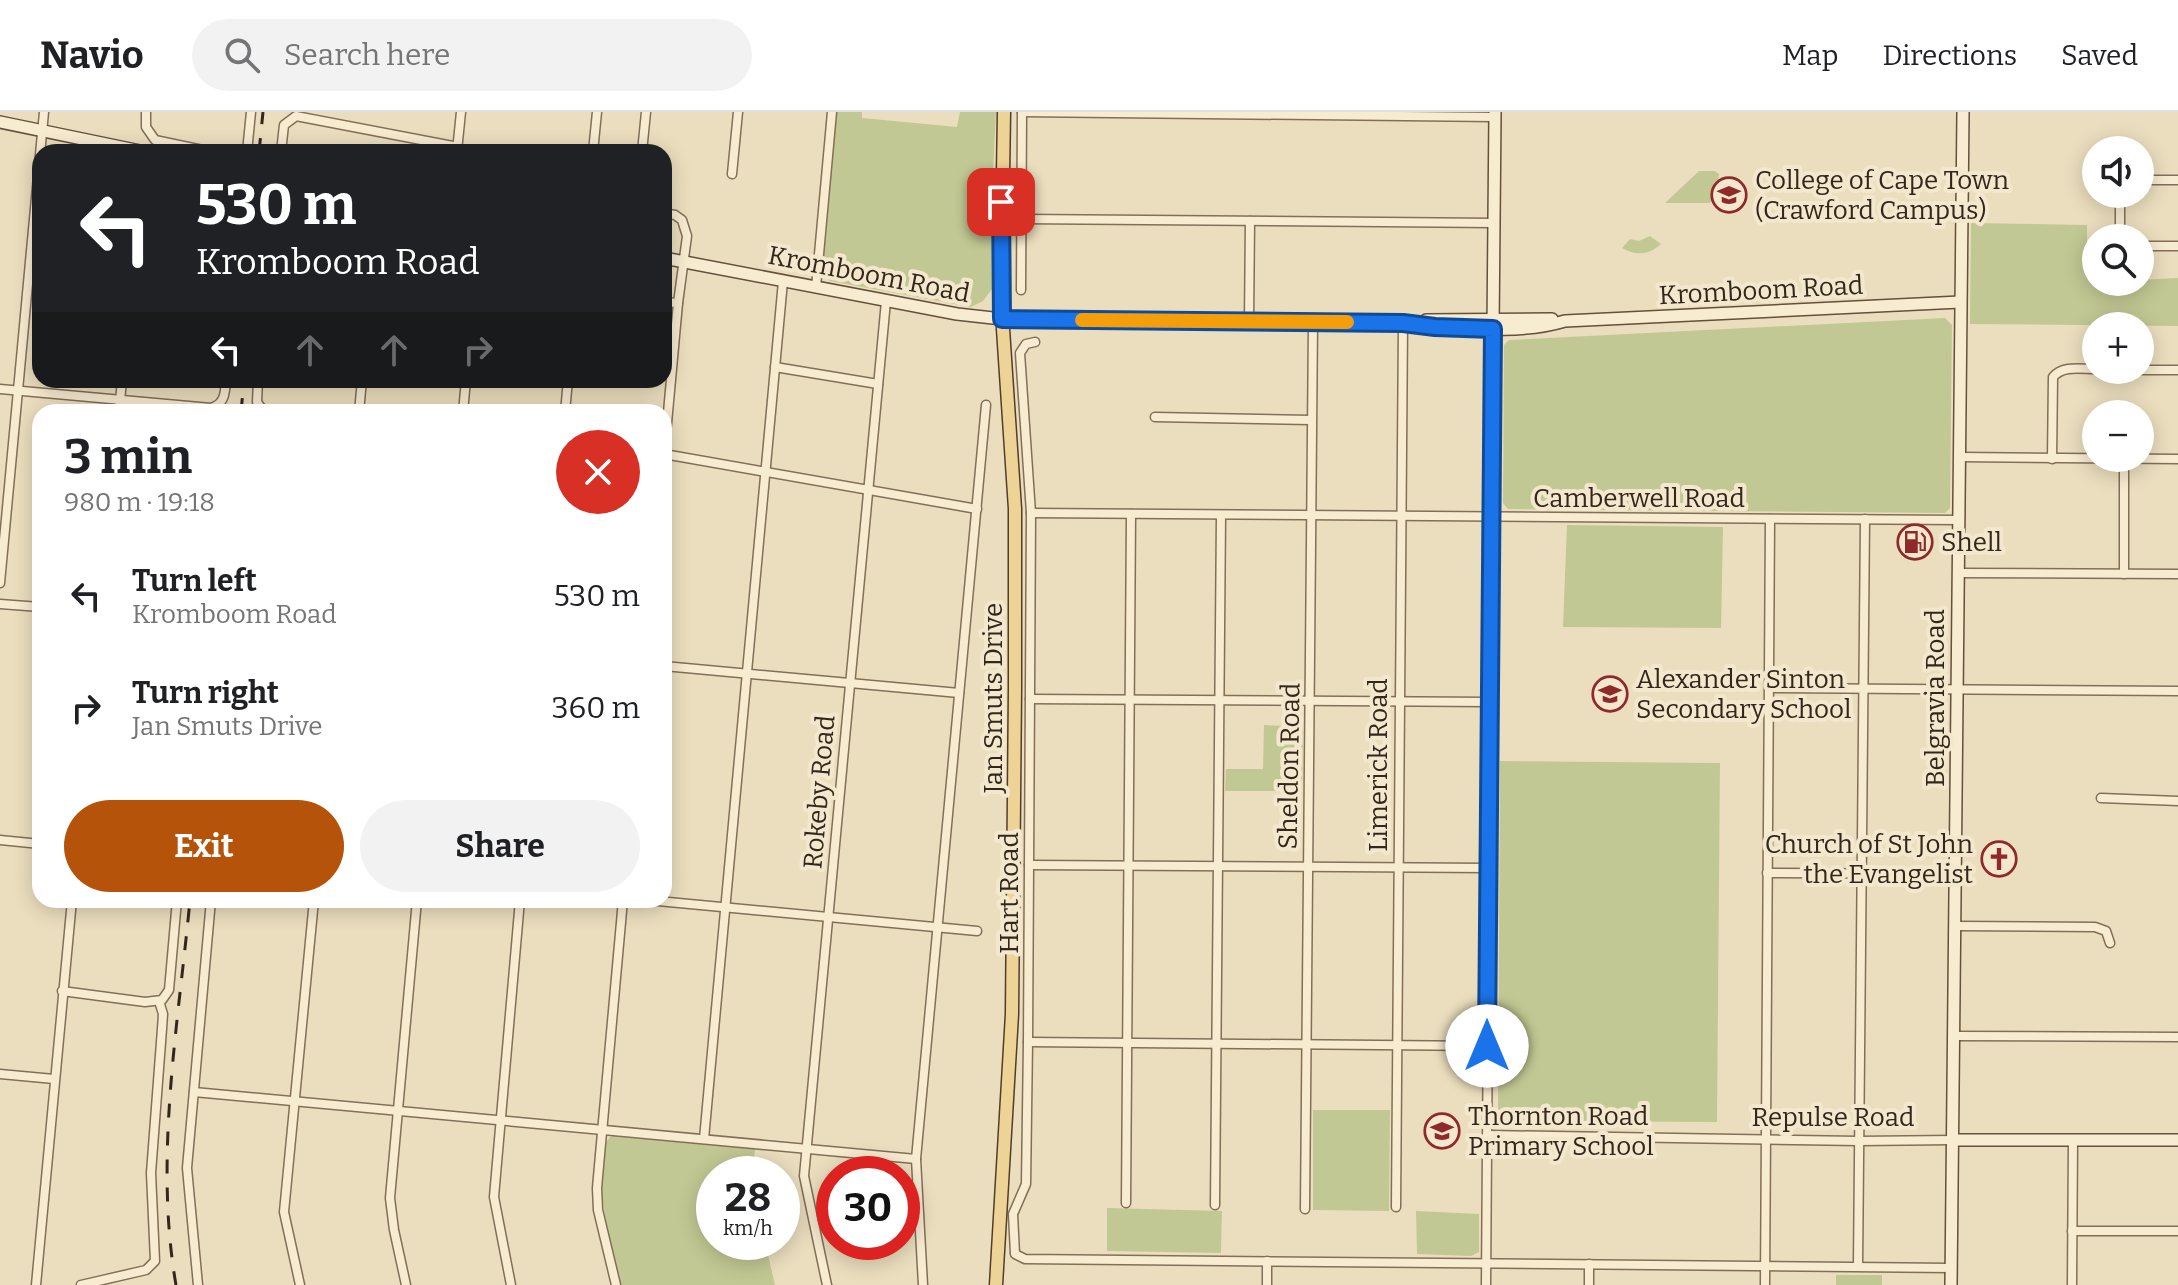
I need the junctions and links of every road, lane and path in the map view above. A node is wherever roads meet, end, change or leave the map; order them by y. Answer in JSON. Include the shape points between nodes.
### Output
{"nodes":[{"id":1,"x":44,"y":112,"type":"edge"},
{"id":2,"x":146,"y":112,"type":"edge"},
{"id":3,"x":251,"y":112,"type":"edge"},
{"id":4,"x":461,"y":112,"type":"edge"},
{"id":5,"x":597,"y":112,"type":"edge"},
{"id":6,"x":646,"y":112,"type":"edge"},
{"id":7,"x":738,"y":112,"type":"edge"},
{"id":8,"x":832,"y":112,"type":"edge"},
{"id":9,"x":1004,"y":112,"type":"edge"},
{"id":10,"x":1022,"y":112,"type":"edge"},
{"id":11,"x":1963,"y":112,"type":"edge"},
{"id":12,"x":1495,"y":114,"type":"edge"},
{"id":13,"x":0,"y":122,"type":"edge"},
{"id":14,"x":42,"y":131,"type":"junction"},
{"id":15,"x":41,"y":144,"type":"edge"},
{"id":16,"x":106,"y":144,"type":"edge"},
{"id":17,"x":174,"y":144,"type":"edge"},
{"id":18,"x":248,"y":144,"type":"edge"},
{"id":19,"x":282,"y":144,"type":"edge"},
{"id":20,"x":429,"y":144,"type":"edge"},
{"id":21,"x":458,"y":144,"type":"edge"},
{"id":22,"x":594,"y":144,"type":"edge"},
{"id":23,"x":643,"y":144,"type":"edge"},
{"id":24,"x":732,"y":174,"type":"dead end"},
{"id":25,"x":2154,"y":180,"type":"edge"},
{"id":26,"x":2178,"y":180,"type":"edge"},
{"id":27,"x":672,"y":214,"type":"edge"},
{"id":28,"x":1021,"y":219,"type":"junction"},
{"id":29,"x":1250,"y":221,"type":"junction"},
{"id":30,"x":1495,"y":223,"type":"junction"},
{"id":31,"x":32,"y":239,"type":"edge"},
{"id":32,"x":2154,"y":246,"type":"edge"},
{"id":33,"x":2178,"y":246,"type":"edge"},
{"id":34,"x":672,"y":260,"type":"edge"},
{"id":35,"x":684,"y":262,"type":"junction"},
{"id":36,"x":783,"y":281,"type":"junction"},
{"id":37,"x":816,"y":287,"type":"junction"},
{"id":38,"x":1021,"y":290,"type":"dead end"},
{"id":39,"x":886,"y":301,"type":"junction"},
{"id":40,"x":1960,"y":302,"type":"junction"},
{"id":41,"x":672,"y":303,"type":"edge"},
{"id":42,"x":678,"y":303,"type":"junction"},
{"id":43,"x":1002,"y":319,"type":"junction"},
{"id":44,"x":1249,"y":321,"type":"junction"},
{"id":45,"x":1313,"y":322,"type":"junction"},
{"id":46,"x":1403,"y":323,"type":"junction"},
{"id":47,"x":1493,"y":324,"type":"junction"},
{"id":48,"x":1035,"y":342,"type":"dead end"},
{"id":49,"x":775,"y":367,"type":"junction"},
{"id":50,"x":672,"y":368,"type":"edge"},
{"id":51,"x":2082,"y":369,"type":"edge"},
{"id":52,"x":2154,"y":370,"type":"edge"},
{"id":53,"x":2178,"y":370,"type":"edge"},
{"id":54,"x":878,"y":384,"type":"junction"},
{"id":55,"x":121,"y":388,"type":"edge"},
{"id":56,"x":0,"y":389,"type":"edge"},
{"id":57,"x":18,"y":391,"type":"junction"},
{"id":58,"x":120,"y":400,"type":"junction"},
{"id":59,"x":120,"y":404,"type":"edge"},
{"id":60,"x":150,"y":404,"type":"edge"},
{"id":61,"x":986,"y":405,"type":"dead end"},
{"id":62,"x":1155,"y":417,"type":"dead end"},
{"id":63,"x":1311,"y":420,"type":"junction"},
{"id":64,"x":672,"y":456,"type":"edge"},
{"id":65,"x":1960,"y":457,"type":"junction"},
{"id":66,"x":2052,"y":459,"type":"junction"},
{"id":67,"x":2082,"y":459,"type":"edge"},
{"id":68,"x":2154,"y":459,"type":"edge"},
{"id":69,"x":2178,"y":459,"type":"edge"},
{"id":70,"x":766,"y":472,"type":"junction"},
{"id":71,"x":2124,"y":472,"type":"edge"},
{"id":72,"x":868,"y":490,"type":"junction"},
{"id":73,"x":977,"y":509,"type":"junction"},
{"id":74,"x":1031,"y":513,"type":"junction"},
{"id":75,"x":1131,"y":514,"type":"junction"},
{"id":76,"x":1221,"y":515,"type":"junction"},
{"id":77,"x":1311,"y":516,"type":"junction"},
{"id":78,"x":1401,"y":516,"type":"junction"},
{"id":79,"x":1492,"y":517,"type":"junction"},
{"id":80,"x":1770,"y":519,"type":"junction"},
{"id":81,"x":1865,"y":519,"type":"junction"},
{"id":82,"x":1959,"y":520,"type":"junction"},
{"id":83,"x":1958,"y":573,"type":"junction"},
{"id":84,"x":2124,"y":574,"type":"junction"},
{"id":85,"x":2178,"y":574,"type":"edge"},
{"id":86,"x":0,"y":583,"type":"edge"},
{"id":87,"x":0,"y":604,"type":"edge"},
{"id":88,"x":32,"y":606,"type":"edge"},
{"id":89,"x":672,"y":667,"type":"edge"},
{"id":90,"x":747,"y":673,"type":"junction"},
{"id":91,"x":849,"y":683,"type":"junction"},
{"id":92,"x":1769,"y":688,"type":"junction"},
{"id":93,"x":1863,"y":689,"type":"junction"},
{"id":94,"x":1958,"y":689,"type":"junction"},
{"id":95,"x":2178,"y":691,"type":"edge"},
{"id":96,"x":959,"y":693,"type":"junction"},
{"id":97,"x":1030,"y":699,"type":"junction"},
{"id":98,"x":1129,"y":700,"type":"junction"},
{"id":99,"x":1219,"y":700,"type":"junction"},
{"id":100,"x":1309,"y":700,"type":"junction"},
{"id":101,"x":1399,"y":700,"type":"junction"},
{"id":102,"x":1489,"y":702,"type":"junction"},
{"id":103,"x":2101,"y":798,"type":"dead end"},
{"id":104,"x":2178,"y":801,"type":"edge"},
{"id":105,"x":0,"y":840,"type":"edge"},
{"id":106,"x":32,"y":843,"type":"edge"},
{"id":107,"x":1029,"y":865,"type":"junction"},
{"id":108,"x":1128,"y":866,"type":"junction"},
{"id":109,"x":1219,"y":866,"type":"junction"},
{"id":110,"x":1308,"y":867,"type":"junction"},
{"id":111,"x":1398,"y":868,"type":"junction"},
{"id":112,"x":1488,"y":868,"type":"junction"},
{"id":113,"x":1767,"y":873,"type":"junction"},
{"id":114,"x":1862,"y":874,"type":"junction"},
{"id":115,"x":1956,"y":874,"type":"junction"},
{"id":116,"x":672,"y":902,"type":"edge"},
{"id":117,"x":725,"y":907,"type":"junction"},
{"id":118,"x":71,"y":908,"type":"edge"},
{"id":119,"x":176,"y":908,"type":"edge"},
{"id":120,"x":210,"y":908,"type":"edge"},
{"id":121,"x":313,"y":908,"type":"edge"},
{"id":122,"x":416,"y":908,"type":"edge"},
{"id":123,"x":519,"y":908,"type":"edge"},
{"id":124,"x":622,"y":908,"type":"edge"},
{"id":125,"x":828,"y":917,"type":"junction"},
{"id":126,"x":1956,"y":926,"type":"junction"},
{"id":127,"x":938,"y":927,"type":"junction"},
{"id":128,"x":977,"y":931,"type":"dead end"},
{"id":129,"x":2110,"y":943,"type":"dead end"},
{"id":130,"x":62,"y":991,"type":"junction"},
{"id":131,"x":159,"y":1001,"type":"junction"},
{"id":132,"x":1955,"y":1036,"type":"junction"},
{"id":133,"x":2178,"y":1037,"type":"edge"},
{"id":134,"x":1028,"y":1042,"type":"junction"},
{"id":135,"x":1126,"y":1042,"type":"junction"},
{"id":136,"x":1217,"y":1044,"type":"junction"},
{"id":137,"x":1307,"y":1044,"type":"junction"},
{"id":138,"x":1397,"y":1045,"type":"junction"},
{"id":139,"x":1487,"y":1046,"type":"junction"},
{"id":140,"x":0,"y":1074,"type":"edge"},
{"id":141,"x":54,"y":1079,"type":"junction"},
{"id":142,"x":194,"y":1092,"type":"junction"},
{"id":143,"x":296,"y":1101,"type":"junction"},
{"id":144,"x":397,"y":1111,"type":"junction"},
{"id":145,"x":500,"y":1121,"type":"junction"},
{"id":146,"x":602,"y":1130,"type":"junction"},
{"id":147,"x":1487,"y":1135,"type":"junction"},
{"id":148,"x":704,"y":1139,"type":"junction"},
{"id":149,"x":1766,"y":1139,"type":"junction"},
{"id":150,"x":1954,"y":1140,"type":"junction"},
{"id":151,"x":2073,"y":1140,"type":"junction"},
{"id":152,"x":2178,"y":1140,"type":"edge"},
{"id":153,"x":1859,"y":1141,"type":"junction"},
{"id":154,"x":806,"y":1149,"type":"junction"},
{"id":155,"x":883,"y":1156,"type":"edge"},
{"id":156,"x":916,"y":1156,"type":"edge"},
{"id":157,"x":1126,"y":1203,"type":"dead end"},
{"id":158,"x":1215,"y":1205,"type":"dead end"},
{"id":159,"x":1396,"y":1207,"type":"dead end"},
{"id":160,"x":1305,"y":1209,"type":"dead end"},
{"id":161,"x":920,"y":1231,"type":"edge"},
{"id":162,"x":2072,"y":1231,"type":"junction"},
{"id":163,"x":2178,"y":1231,"type":"edge"},
{"id":164,"x":1267,"y":1261,"type":"junction"},
{"id":165,"x":1487,"y":1262,"type":"junction"},
{"id":166,"x":1589,"y":1264,"type":"junction"},
{"id":167,"x":1765,"y":1265,"type":"junction"},
{"id":168,"x":1858,"y":1266,"type":"junction"},
{"id":169,"x":1951,"y":1268,"type":"junction"},
{"id":170,"x":36,"y":1285,"type":"edge"},
{"id":171,"x":81,"y":1285,"type":"edge"},
{"id":172,"x":198,"y":1285,"type":"edge"},
{"id":173,"x":300,"y":1285,"type":"edge"},
{"id":174,"x":406,"y":1285,"type":"edge"},
{"id":175,"x":511,"y":1285,"type":"edge"},
{"id":176,"x":616,"y":1285,"type":"edge"},
{"id":177,"x":827,"y":1285,"type":"edge"},
{"id":178,"x":923,"y":1285,"type":"edge"},
{"id":179,"x":996,"y":1285,"type":"edge"},
{"id":180,"x":1267,"y":1285,"type":"edge"},
{"id":181,"x":1486,"y":1285,"type":"edge"},
{"id":182,"x":1589,"y":1285,"type":"edge"},
{"id":183,"x":1765,"y":1285,"type":"edge"},
{"id":184,"x":1951,"y":1285,"type":"edge"},
{"id":185,"x":2072,"y":1285,"type":"edge"}],
"edges":[{"from":1,"to":14,"type":"street"},
{"from":2,"to":17,"type":"street","via":[[146,127],[155,140]]},
{"from":3,"to":18,"type":"street"},
{"from":4,"to":21,"type":"street"},
{"from":5,"to":22,"type":"street"},
{"from":6,"to":23,"type":"street"},
{"from":7,"to":24,"type":"street"},
{"from":8,"to":37,"type":"street"},
{"from":9,"to":43,"type":"main road","name":"Jan Smuts Drive"},
{"from":10,"to":12,"type":"street"},
{"from":10,"to":28,"type":"street"},
{"from":11,"to":40,"type":"street","name":"Belgravia Road"},
{"from":12,"to":30,"type":"street"},
{"from":13,"to":14,"type":"street"},
{"from":14,"to":15,"type":"street"},
{"from":14,"to":16,"type":"street"},
{"from":19,"to":20,"type":"street","via":[[283,127],[299,116]]},
{"from":25,"to":26,"type":"street"},
{"from":27,"to":35,"type":"street","via":[[684,224]]},
{"from":28,"to":29,"type":"street"},
{"from":28,"to":38,"type":"street"},
{"from":29,"to":30,"type":"street"},
{"from":29,"to":44,"type":"street"},
{"from":30,"to":47,"type":"street"},
{"from":31,"to":57,"type":"street"},
{"from":32,"to":33,"type":"street"},
{"from":34,"to":35,"type":"street","name":"Kromboom Road"},
{"from":35,"to":36,"type":"street","name":"Kromboom Road"},
{"from":35,"to":42,"type":"street"},
{"from":36,"to":37,"type":"street","name":"Kromboom Road"},
{"from":36,"to":49,"type":"street"},
{"from":37,"to":39,"type":"street","name":"Kromboom Road"},
{"from":39,"to":43,"type":"street","name":"Kromboom Road"},
{"from":39,"to":54,"type":"street","name":"Rokeby Road"},
{"from":40,"to":47,"type":"street","name":"Kromboom Road"},
{"from":40,"to":65,"type":"street","name":"Belgravia Road"},
{"from":41,"to":42,"type":"street"},
{"from":42,"to":50,"type":"street"},
{"from":43,"to":44,"type":"street","name":"Kromboom Road"},
{"from":43,"to":179,"type":"main road","name":"Jan Smuts Drive","via":[[1015,509],[1015,702],[1012,1014]]},
{"from":44,"to":45,"type":"street","name":"Kromboom Road"},
{"from":45,"to":46,"type":"street","name":"Kromboom Road"},
{"from":45,"to":63,"type":"street","name":"Sheldon Road"},
{"from":46,"to":47,"type":"street","name":"Kromboom Road"},
{"from":46,"to":78,"type":"street","name":"Limerick Road"},
{"from":47,"to":79,"type":"street"},
{"from":48,"to":74,"type":"street","name":"Hart Road","via":[[1020,353]]},
{"from":49,"to":54,"type":"street"},
{"from":49,"to":70,"type":"street"},
{"from":51,"to":66,"type":"street","via":[[2060,370],[2053,377]]},
{"from":52,"to":53,"type":"street"},
{"from":54,"to":72,"type":"street","name":"Rokeby Road"},
{"from":55,"to":58,"type":"street"},
{"from":56,"to":57,"type":"street"},
{"from":57,"to":58,"type":"street"},
{"from":57,"to":86,"type":"street"},
{"from":58,"to":59,"type":"street"},
{"from":58,"to":60,"type":"street"},
{"from":61,"to":73,"type":"street"},
{"from":62,"to":63,"type":"street"},
{"from":63,"to":77,"type":"street","name":"Sheldon Road"},
{"from":64,"to":70,"type":"street"},
{"from":65,"to":66,"type":"street"},
{"from":65,"to":82,"type":"street","name":"Belgravia Road"},
{"from":66,"to":67,"type":"street"},
{"from":68,"to":69,"type":"street"},
{"from":70,"to":72,"type":"street"},
{"from":70,"to":90,"type":"street"},
{"from":71,"to":84,"type":"street"},
{"from":72,"to":73,"type":"street"},
{"from":72,"to":91,"type":"street","name":"Rokeby Road"},
{"from":73,"to":96,"type":"street"},
{"from":74,"to":75,"type":"street","name":"Camberwell Road"},
{"from":74,"to":97,"type":"street","name":"Hart Road"},
{"from":75,"to":76,"type":"street","name":"Camberwell Road"},
{"from":75,"to":98,"type":"street"},
{"from":76,"to":77,"type":"street","name":"Camberwell Road"},
{"from":76,"to":99,"type":"street"},
{"from":77,"to":78,"type":"street","name":"Camberwell Road"},
{"from":77,"to":100,"type":"street","name":"Sheldon Road"},
{"from":78,"to":79,"type":"street","name":"Camberwell Road"},
{"from":78,"to":101,"type":"street","name":"Limerick Road"},
{"from":79,"to":80,"type":"street","name":"Camberwell Road"},
{"from":79,"to":102,"type":"street"},
{"from":80,"to":81,"type":"street","name":"Camberwell Road"},
{"from":80,"to":92,"type":"street"},
{"from":81,"to":82,"type":"street","name":"Camberwell Road"},
{"from":81,"to":93,"type":"street"},
{"from":82,"to":83,"type":"street","name":"Belgravia Road"},
{"from":83,"to":84,"type":"street"},
{"from":83,"to":94,"type":"street","name":"Belgravia Road"},
{"from":84,"to":85,"type":"street"},
{"from":87,"to":88,"type":"street"},
{"from":89,"to":90,"type":"street"},
{"from":90,"to":91,"type":"street"},
{"from":90,"to":117,"type":"street"},
{"from":91,"to":96,"type":"street"},
{"from":91,"to":125,"type":"street","name":"Rokeby Road"},
{"from":92,"to":93,"type":"street"},
{"from":92,"to":113,"type":"street"},
{"from":93,"to":94,"type":"street"},
{"from":93,"to":114,"type":"street"},
{"from":94,"to":95,"type":"street"},
{"from":94,"to":115,"type":"street","name":"Belgravia Road"},
{"from":96,"to":127,"type":"street"},
{"from":97,"to":98,"type":"street"},
{"from":97,"to":107,"type":"street","name":"Hart Road"},
{"from":98,"to":99,"type":"street"},
{"from":98,"to":108,"type":"street"},
{"from":99,"to":100,"type":"street"},
{"from":99,"to":109,"type":"street"},
{"from":100,"to":101,"type":"street"},
{"from":100,"to":110,"type":"street","name":"Sheldon Road"},
{"from":101,"to":102,"type":"street"},
{"from":101,"to":111,"type":"street","name":"Limerick Road"},
{"from":102,"to":112,"type":"street"},
{"from":103,"to":104,"type":"street"},
{"from":105,"to":106,"type":"street"},
{"from":107,"to":108,"type":"street"},
{"from":107,"to":134,"type":"street","name":"Hart Road"},
{"from":108,"to":109,"type":"street"},
{"from":108,"to":135,"type":"street"},
{"from":109,"to":110,"type":"street"},
{"from":109,"to":136,"type":"street"},
{"from":110,"to":111,"type":"street"},
{"from":110,"to":137,"type":"street","name":"Sheldon Road"},
{"from":111,"to":112,"type":"street"},
{"from":111,"to":138,"type":"street","name":"Limerick Road"},
{"from":112,"to":139,"type":"street"},
{"from":113,"to":114,"type":"street"},
{"from":113,"to":149,"type":"street"},
{"from":114,"to":115,"type":"street"},
{"from":114,"to":153,"type":"street"},
{"from":115,"to":126,"type":"street","name":"Belgravia Road"},
{"from":116,"to":117,"type":"street"},
{"from":117,"to":125,"type":"street"},
{"from":117,"to":148,"type":"street"},
{"from":118,"to":130,"type":"street"},
{"from":119,"to":131,"type":"street","via":[[169,990]]},
{"from":120,"to":142,"type":"street"},
{"from":121,"to":143,"type":"street"},
{"from":122,"to":144,"type":"street"},
{"from":123,"to":145,"type":"street"},
{"from":124,"to":146,"type":"street"},
{"from":125,"to":127,"type":"street"},
{"from":125,"to":154,"type":"street","name":"Rokeby Road"},
{"from":126,"to":129,"type":"street","via":[[2095,927],[2106,931]]},
{"from":126,"to":132,"type":"street","name":"Belgravia Road"},
{"from":127,"to":128,"type":"street"},
{"from":127,"to":156,"type":"street"},
{"from":130,"to":131,"type":"street"},
{"from":130,"to":141,"type":"street"},
{"from":131,"to":171,"type":"street","via":[[163,1014],[151,1173],[155,1261],[146,1270]]},
{"from":132,"to":133,"type":"street"},
{"from":132,"to":150,"type":"street","name":"Belgravia Road"},
{"from":134,"to":135,"type":"street"},
{"from":134,"to":164,"type":"street","name":"Hart Road","via":[[1026,1184],[1013,1214],[1013,1250],[1018,1256]]},
{"from":135,"to":136,"type":"street"},
{"from":135,"to":157,"type":"street"},
{"from":136,"to":137,"type":"street"},
{"from":136,"to":158,"type":"street"},
{"from":137,"to":138,"type":"street"},
{"from":137,"to":160,"type":"street","name":"Sheldon Road"},
{"from":138,"to":139,"type":"street"},
{"from":138,"to":159,"type":"street","name":"Limerick Road"},
{"from":139,"to":147,"type":"street"},
{"from":140,"to":141,"type":"street"},
{"from":141,"to":170,"type":"street"},
{"from":142,"to":143,"type":"street"},
{"from":142,"to":172,"type":"street","via":[[186,1177]]},
{"from":143,"to":144,"type":"street"},
{"from":143,"to":173,"type":"street","via":[[284,1212]]},
{"from":144,"to":145,"type":"street"},
{"from":144,"to":174,"type":"street","via":[[390,1205]]},
{"from":145,"to":146,"type":"street"},
{"from":145,"to":175,"type":"street","via":[[494,1204]]},
{"from":146,"to":148,"type":"street"},
{"from":146,"to":176,"type":"street","via":[[597,1202]]},
{"from":147,"to":149,"type":"street","name":"Repulse Road"},
{"from":147,"to":165,"type":"street"},
{"from":148,"to":154,"type":"street"},
{"from":149,"to":153,"type":"street","name":"Repulse Road"},
{"from":149,"to":167,"type":"street"},
{"from":150,"to":151,"type":"street","name":"Repulse Road"},
{"from":150,"to":153,"type":"street","name":"Repulse Road"},
{"from":150,"to":169,"type":"street","name":"Belgravia Road"},
{"from":151,"to":152,"type":"street","name":"Repulse Road"},
{"from":151,"to":162,"type":"street"},
{"from":153,"to":168,"type":"street"},
{"from":154,"to":155,"type":"street"},
{"from":154,"to":177,"type":"street","name":"Rokeby Road","via":[[805,1185]]},
{"from":161,"to":178,"type":"street"},
{"from":162,"to":163,"type":"street"},
{"from":162,"to":185,"type":"street"},
{"from":164,"to":165,"type":"street"},
{"from":164,"to":180,"type":"street"},
{"from":165,"to":166,"type":"street"},
{"from":165,"to":181,"type":"street"},
{"from":166,"to":167,"type":"street"},
{"from":166,"to":182,"type":"street"},
{"from":167,"to":168,"type":"street"},
{"from":167,"to":183,"type":"street"},
{"from":168,"to":169,"type":"street"},
{"from":169,"to":184,"type":"street","name":"Belgravia Road"}]}
